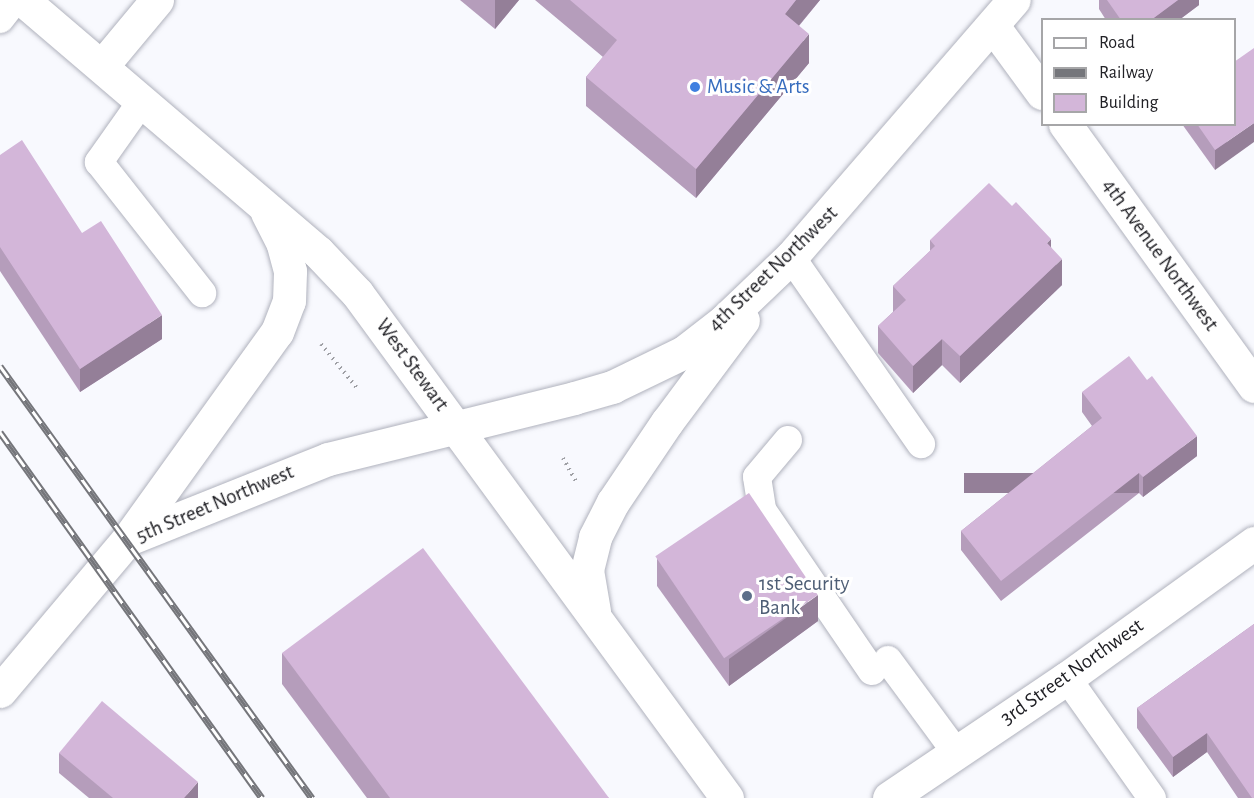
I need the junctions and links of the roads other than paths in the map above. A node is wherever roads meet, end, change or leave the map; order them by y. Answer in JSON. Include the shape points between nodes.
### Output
{"nodes":[{"id":1,"x":15,"y":0,"type":"edge"},
{"id":2,"x":23,"y":0,"type":"edge"},
{"id":3,"x":157,"y":0,"type":"edge"},
{"id":4,"x":1014,"y":0,"type":"edge"},
{"id":5,"x":0,"y":19,"type":"edge"},
{"id":6,"x":993,"y":26,"type":"junction"},
{"id":7,"x":102,"y":66,"type":"junction"},
{"id":8,"x":1041,"y":92,"type":"edge"},
{"id":9,"x":142,"y":101,"type":"junction"},
{"id":10,"x":1066,"y":126,"type":"edge"},
{"id":11,"x":260,"y":202,"type":"junction"},
{"id":12,"x":791,"y":257,"type":"junction"},
{"id":13,"x":202,"y":293,"type":"dead end"},
{"id":14,"x":1254,"y":386,"type":"edge"},
{"id":15,"x":457,"y":427,"type":"junction"},
{"id":16,"x":788,"y":440,"type":"dead end"},
{"id":17,"x":921,"y":444,"type":"dead end"},
{"id":18,"x":128,"y":539,"type":"junction"},
{"id":19,"x":1254,"y":543,"type":"edge"},
{"id":20,"x":596,"y":618,"type":"junction"},
{"id":21,"x":1067,"y":678,"type":"junction"},
{"id":22,"x":0,"y":691,"type":"edge"},
{"id":23,"x":955,"y":751,"type":"junction"},
{"id":24,"x":727,"y":798,"type":"edge"},
{"id":25,"x":889,"y":798,"type":"edge"},
{"id":26,"x":1152,"y":798,"type":"edge"}],
"edges":[{"from":1,"to":5,"type":"lane"},
{"from":2,"to":7,"type":"main road","name":"West Stewart"},
{"from":3,"to":7,"type":"main road"},
{"from":4,"to":6,"type":"main road","name":"4th Street Northwest"},
{"from":6,"to":8,"type":"main road"},
{"from":6,"to":12,"type":"main road","name":"4th Street Northwest"},
{"from":7,"to":9,"type":"main road","name":"West Stewart"},
{"from":9,"to":11,"type":"main road","name":"West Stewart"},
{"from":9,"to":13,"type":"lane","via":[[99,162]]},
{"from":10,"to":14,"type":"main road","name":"4th Avenue Northwest"},
{"from":11,"to":15,"type":"main road","name":"West Stewart","via":[[318,252],[357,293]]},
{"from":11,"to":18,"type":"main road","via":[[283,244],[290,271],[285,316]]},
{"from":12,"to":15,"type":"main road","name":"4th Street Northwest","via":[[724,321],[658,367],[574,398]]},
{"from":12,"to":17,"type":"lane"},
{"from":12,"to":20,"type":"main road","via":[[667,422],[613,502],[595,537],[587,570]]},
{"from":15,"to":18,"type":"main road","name":"5th Street Northwest","via":[[328,459]]},
{"from":15,"to":20,"type":"main road","name":"West Stewart"},
{"from":16,"to":23,"type":"lane","via":[[757,477],[762,510],[880,666]]},
{"from":18,"to":22,"type":"main road","name":"5th Street Northwest"},
{"from":19,"to":21,"type":"main road","name":"3rd Street Northwest"},
{"from":20,"to":24,"type":"main road","name":"West Stewart"},
{"from":21,"to":23,"type":"main road","name":"3rd Street Northwest"},
{"from":21,"to":26,"type":"lane"},
{"from":23,"to":25,"type":"main road","name":"3rd Street Northwest"}]}
